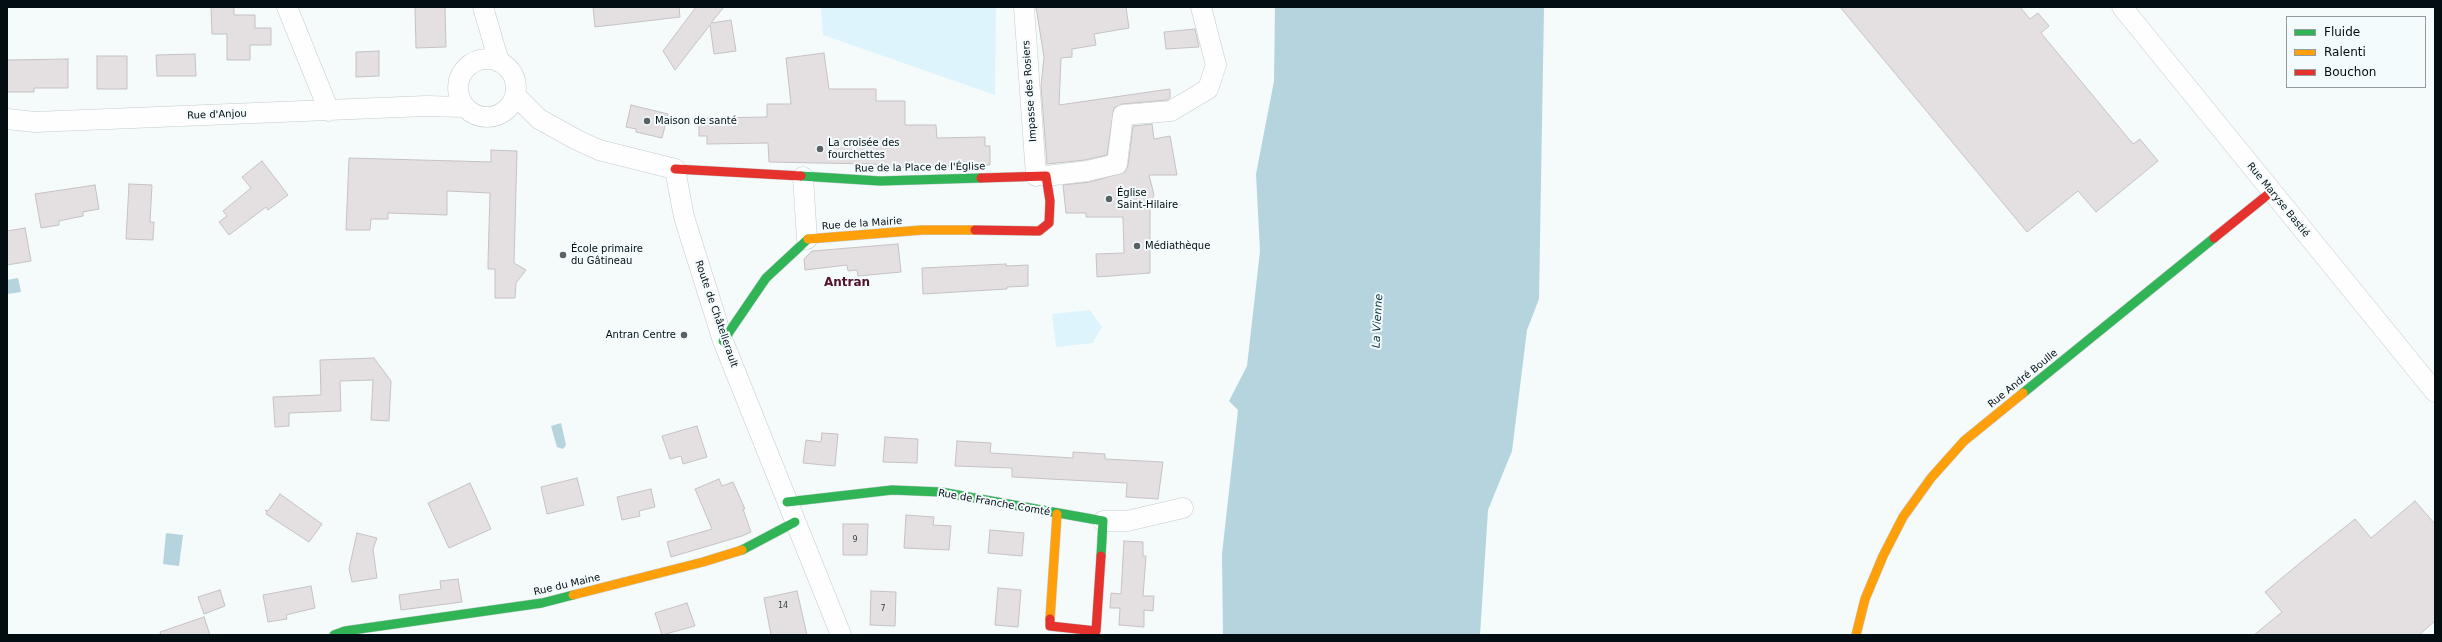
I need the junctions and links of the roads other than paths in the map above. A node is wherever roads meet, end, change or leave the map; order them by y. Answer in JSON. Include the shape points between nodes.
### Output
{"nodes":[{"id":1,"x":287,"y":7,"type":"edge"},
{"id":2,"x":483,"y":7,"type":"edge"},
{"id":3,"x":1024,"y":7,"type":"edge"},
{"id":4,"x":1201,"y":7,"type":"edge"},
{"id":5,"x":2122,"y":7,"type":"edge"},
{"id":6,"x":489,"y":30,"type":"junction"},
{"id":7,"x":499,"y":62,"type":"junction"},
{"id":8,"x":472,"y":63,"type":"junction"},
{"id":9,"x":458,"y":85,"type":"junction"},
{"id":10,"x":515,"y":95,"type":"junction"},
{"id":11,"x":426,"y":106,"type":"junction"},
{"id":12,"x":465,"y":107,"type":"junction"},
{"id":13,"x":329,"y":111,"type":"junction"},
{"id":14,"x":502,"y":113,"type":"junction"},
{"id":15,"x":7,"y":119,"type":"edge"},
{"id":16,"x":539,"y":119,"type":"junction"},
{"id":17,"x":675,"y":169,"type":"junction"},
{"id":18,"x":1041,"y":176,"type":"junction"},
{"id":19,"x":803,"y":177,"type":"junction"},
{"id":20,"x":2271,"y":192,"type":"junction"},
{"id":21,"x":807,"y":239,"type":"junction"},
{"id":22,"x":723,"y":341,"type":"junction"},
{"id":23,"x":2435,"y":392,"type":"edge"},
{"id":24,"x":787,"y":502,"type":"junction"},
{"id":25,"x":1183,"y":508,"type":"dead end"},
{"id":26,"x":1057,"y":514,"type":"junction"},
{"id":27,"x":1103,"y":521,"type":"junction"},
{"id":28,"x":795,"y":522,"type":"junction"},
{"id":29,"x":334,"y":635,"type":"edge"},
{"id":30,"x":841,"y":635,"type":"edge"},
{"id":31,"x":1856,"y":635,"type":"edge"}],
"edges":[{"from":1,"to":13,"type":"street"},
{"from":2,"to":6,"type":"street"},
{"from":3,"to":18,"type":"street","name":"Impasse des Rosiers"},
{"from":4,"to":18,"type":"street","via":[[1216,65],[1208,89],[1171,111],[1123,115],[1117,164],[1087,171]]},
{"from":5,"to":20,"type":"street","name":"Rue Maryse Bastié"},
{"from":6,"to":7,"type":"street"},
{"from":6,"to":8,"type":"street"},
{"from":7,"to":8,"type":"street","via":[[490,60]]},
{"from":7,"to":10,"type":"street","via":[[513,76],[516,85]]},
{"from":8,"to":9,"type":"street","via":[[460,76]]},
{"from":9,"to":11,"type":"street"},
{"from":9,"to":12,"type":"street","via":[[458,93]]},
{"from":10,"to":14,"type":"street"},
{"from":10,"to":16,"type":"street"},
{"from":11,"to":12,"type":"street","name":"Rue d'Anjou"},
{"from":11,"to":13,"type":"street","name":"Rue d'Anjou"},
{"from":12,"to":14,"type":"street","via":[[479,116],[495,116]]},
{"from":13,"to":15,"type":"street","name":"Rue d'Anjou","via":[[35,122]]},
{"from":14,"to":16,"type":"street"},
{"from":16,"to":17,"type":"street","via":[[599,150]]},
{"from":17,"to":19,"type":"street","name":"Rue de la Place de l'Église"},
{"from":17,"to":22,"type":"street","name":"Route de Châtellerault","via":[[684,217]]},
{"from":18,"to":19,"type":"street","name":"Rue de la Place de l'Église","via":[[880,181]]},
{"from":18,"to":21,"type":"street","name":"Rue de la Mairie","via":[[1050,201],[1049,223],[1039,231],[922,230]]},
{"from":19,"to":21,"type":"street"},
{"from":20,"to":23,"type":"street","name":"Rue Maryse Bastié"},
{"from":20,"to":31,"type":"street","name":"Rue André Boulle","via":[[1964,441],[1931,478],[1903,517],[1865,599]]},
{"from":21,"to":22,"type":"street","via":[[766,278]]},
{"from":22,"to":24,"type":"street","name":"Route de Châtellerault"},
{"from":24,"to":26,"type":"street","name":"Rue de Franche Comté","via":[[892,490],[941,492]]},
{"from":24,"to":28,"type":"street","name":"Route de Châtellerault"},
{"from":25,"to":27,"type":"street","name":"Rue de Franche Comté","via":[[1128,521]]},
{"from":26,"to":27,"type":"street","name":"Rue de Franche Comté"},
{"from":26,"to":27,"type":"street","name":"Rue de Franche Comté","via":[[1050,626],[1096,631]]},
{"from":28,"to":29,"type":"street","name":"Rue du Maine","via":[[747,548],[703,562],[542,603],[345,631]]},
{"from":28,"to":30,"type":"street","name":"Route de Châtellerault"}]}
